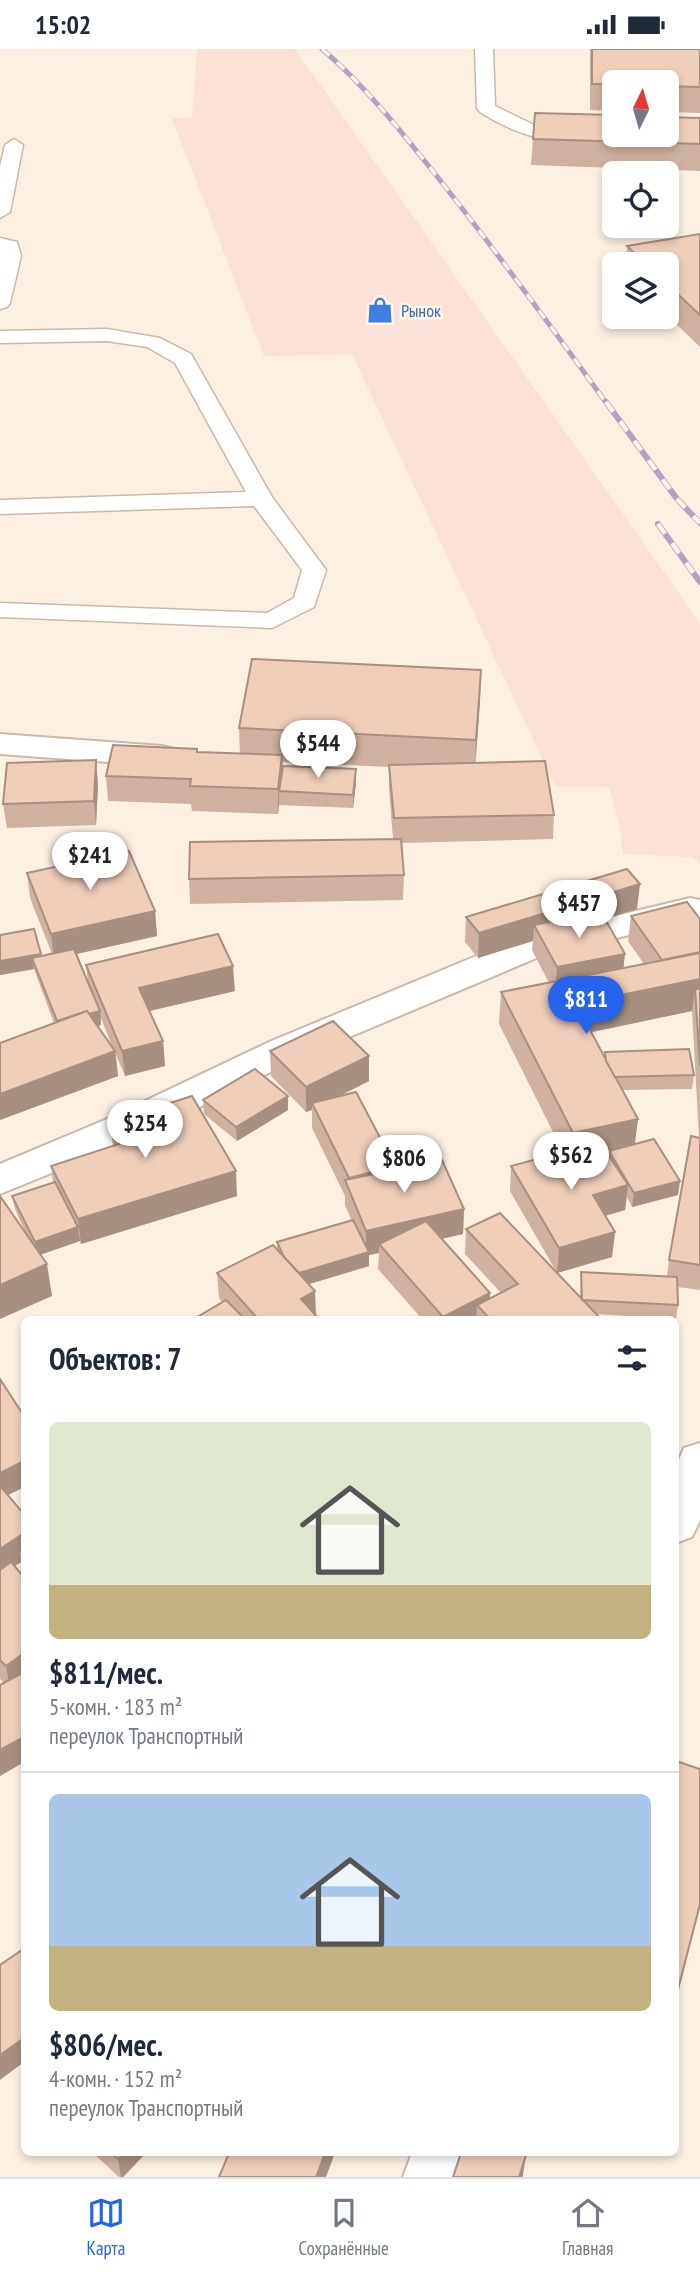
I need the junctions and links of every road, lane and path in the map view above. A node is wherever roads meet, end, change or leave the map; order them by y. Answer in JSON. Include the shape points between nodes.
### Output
{"nodes":[{"id":1,"x":484,"y":49,"type":"edge"},
{"id":2,"x":589,"y":136,"type":"edge"},
{"id":3,"x":14,"y":145,"type":"dead end"},
{"id":4,"x":0,"y":212,"type":"edge"},
{"id":5,"x":0,"y":244,"type":"edge"},
{"id":6,"x":0,"y":303,"type":"edge"},
{"id":7,"x":0,"y":337,"type":"edge"},
{"id":8,"x":261,"y":499,"type":"junction"},
{"id":9,"x":0,"y":507,"type":"edge"},
{"id":10,"x":0,"y":610,"type":"edge"},
{"id":11,"x":0,"y":744,"type":"edge"},
{"id":12,"x":198,"y":759,"type":"edge"},
{"id":13,"x":695,"y":915,"type":"edge"},
{"id":14,"x":0,"y":1180,"type":"edge"},
{"id":15,"x":700,"y":1461,"type":"edge"},
{"id":16,"x":679,"y":1516,"type":"edge"},
{"id":17,"x":439,"y":2156,"type":"edge"},
{"id":18,"x":431,"y":2177,"type":"edge"}],
"edges":[{"from":1,"to":2,"type":"lane","via":[[486,108],[513,126]]},
{"from":3,"to":4,"type":"lane"},
{"from":5,"to":6,"type":"lane","via":[[10,246],[11,256]]},
{"from":7,"to":8,"type":"lane","via":[[107,335],[153,342],[183,359]]},
{"from":8,"to":9,"type":"lane"},
{"from":8,"to":10,"type":"lane","via":[[314,569],[305,602],[272,621]]},
{"from":11,"to":12,"type":"street"},
{"from":13,"to":14,"type":"street","via":[[528,948],[282,1051],[121,1129]]},
{"from":15,"to":16,"type":"street"},
{"from":17,"to":18,"type":"street"}]}
